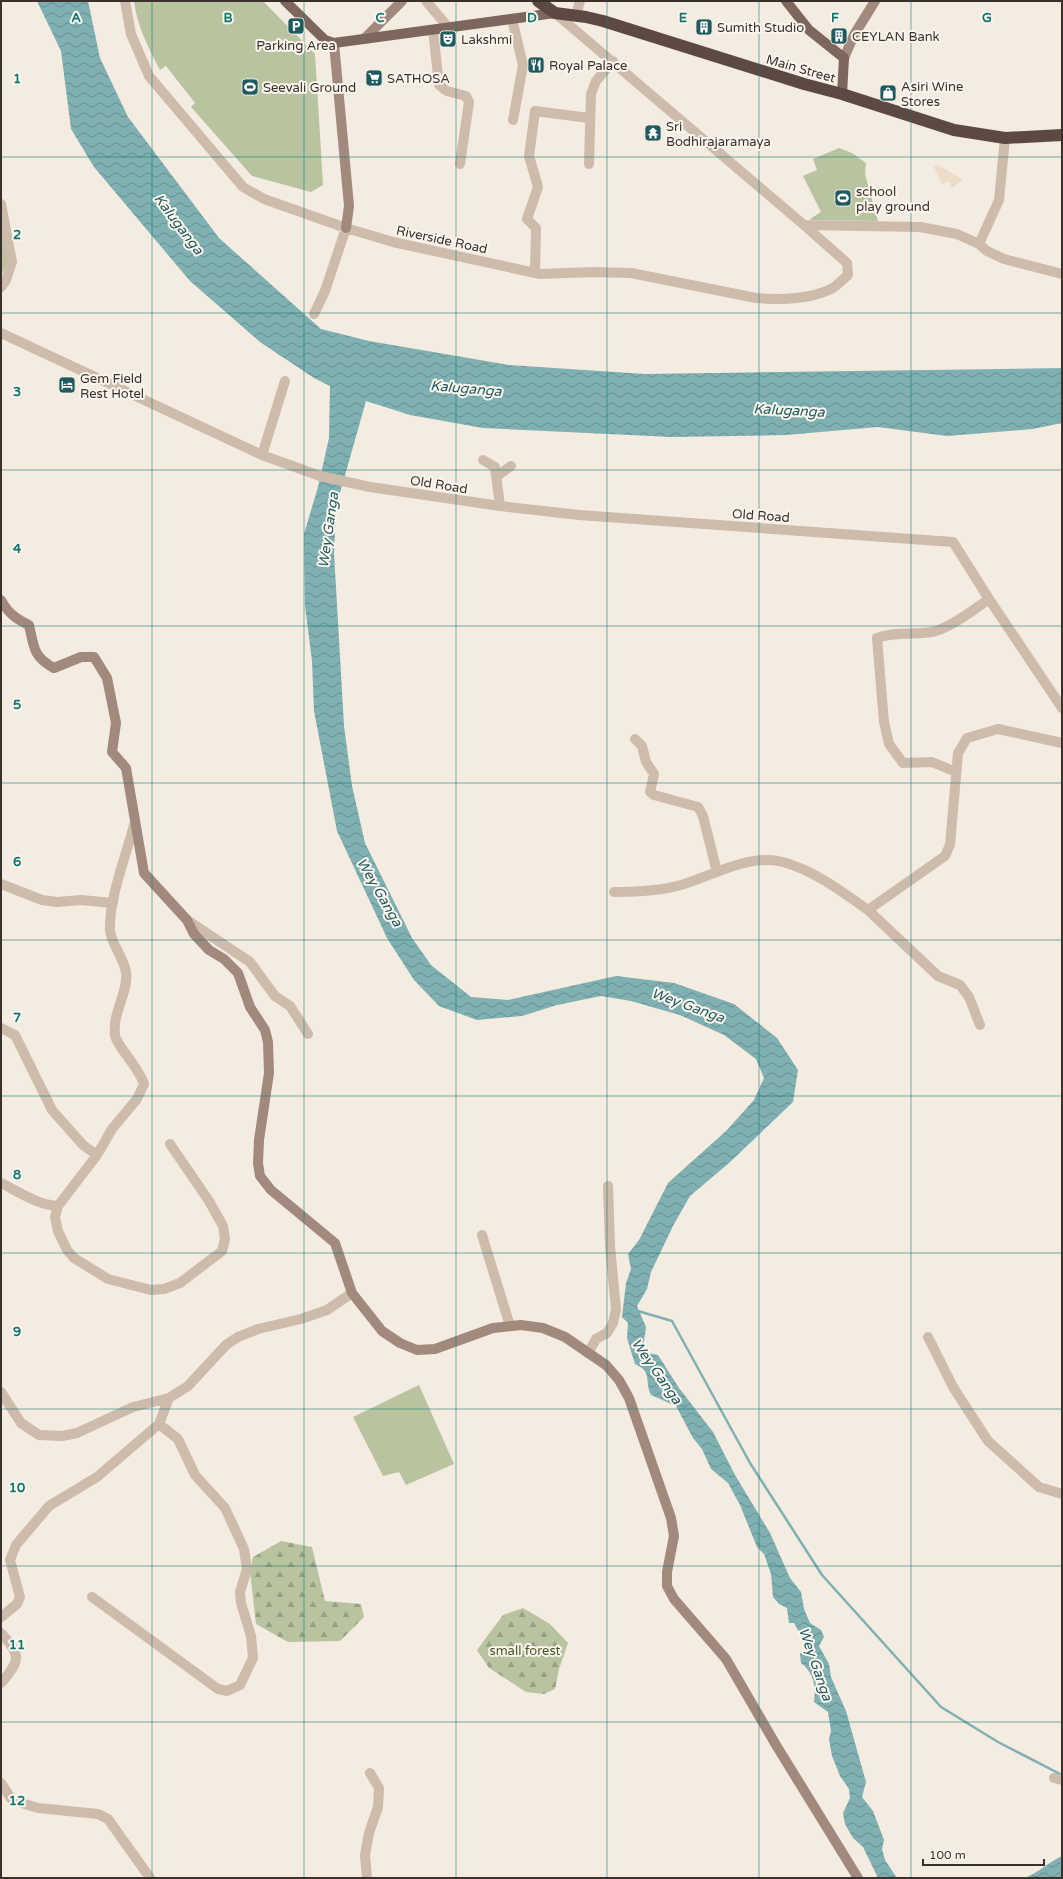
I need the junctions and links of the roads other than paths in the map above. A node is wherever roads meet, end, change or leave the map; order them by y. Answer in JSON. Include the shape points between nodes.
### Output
{"nodes":[{"id":1,"x":125,"y":1,"type":"edge"},
{"id":2,"x":285,"y":1,"type":"edge"},
{"id":3,"x":402,"y":1,"type":"edge"},
{"id":4,"x":426,"y":1,"type":"edge"},
{"id":5,"x":538,"y":1,"type":"edge"},
{"id":6,"x":580,"y":1,"type":"edge"},
{"id":7,"x":786,"y":1,"type":"edge"},
{"id":8,"x":875,"y":1,"type":"edge"},
{"id":9,"x":555,"y":13,"type":"junction"},
{"id":10,"x":576,"y":15,"type":"junction"},
{"id":11,"x":512,"y":19,"type":"junction"},
{"id":12,"x":448,"y":28,"type":"junction"},
{"id":13,"x":433,"y":30,"type":"junction"},
{"id":14,"x":364,"y":39,"type":"junction"},
{"id":15,"x":334,"y":43,"type":"junction"},
{"id":16,"x":844,"y":58,"type":"junction"},
{"id":17,"x":613,"y":61,"type":"junction"},
{"id":18,"x":842,"y":94,"type":"junction"},
{"id":19,"x":589,"y":118,"type":"junction"},
{"id":20,"x":513,"y":120,"type":"dead end"},
{"id":21,"x":1062,"y":135,"type":"edge"},
{"id":22,"x":1005,"y":138,"type":"junction"},
{"id":23,"x":460,"y":164,"type":"dead end"},
{"id":24,"x":589,"y":164,"type":"dead end"},
{"id":25,"x":1,"y":204,"type":"edge"},
{"id":26,"x":804,"y":225,"type":"junction"},
{"id":27,"x":346,"y":228,"type":"junction"},
{"id":28,"x":979,"y":244,"type":"junction"},
{"id":29,"x":535,"y":272,"type":"junction"},
{"id":30,"x":1062,"y":274,"type":"edge"},
{"id":31,"x":1,"y":286,"type":"edge"},
{"id":32,"x":314,"y":314,"type":"dead end"},
{"id":33,"x":1,"y":333,"type":"edge"},
{"id":34,"x":285,"y":381,"type":"dead end"},
{"id":35,"x":262,"y":455,"type":"junction"},
{"id":36,"x":483,"y":460,"type":"dead end"},
{"id":37,"x":511,"y":466,"type":"dead end"},
{"id":38,"x":497,"y":476,"type":"junction"},
{"id":39,"x":500,"y":506,"type":"junction"},
{"id":40,"x":989,"y":599,"type":"junction"},
{"id":41,"x":1,"y":600,"type":"edge"},
{"id":42,"x":1057,"y":692,"type":"edge"},
{"id":43,"x":1062,"y":708,"type":"edge"},
{"id":44,"x":635,"y":739,"type":"dead end"},
{"id":45,"x":1062,"y":743,"type":"edge"},
{"id":46,"x":956,"y":772,"type":"junction"},
{"id":47,"x":134,"y":826,"type":"junction"},
{"id":48,"x":717,"y":872,"type":"junction"},
{"id":49,"x":1,"y":884,"type":"edge"},
{"id":50,"x":614,"y":892,"type":"dead end"},
{"id":51,"x":113,"y":903,"type":"junction"},
{"id":52,"x":868,"y":910,"type":"junction"},
{"id":53,"x":187,"y":920,"type":"junction"},
{"id":54,"x":980,"y":1025,"type":"dead end"},
{"id":55,"x":1,"y":1028,"type":"edge"},
{"id":56,"x":308,"y":1034,"type":"dead end"},
{"id":57,"x":170,"y":1144,"type":"dead end"},
{"id":58,"x":97,"y":1155,"type":"junction"},
{"id":59,"x":1,"y":1183,"type":"edge"},
{"id":60,"x":608,"y":1186,"type":"dead end"},
{"id":61,"x":58,"y":1206,"type":"junction"},
{"id":62,"x":482,"y":1235,"type":"dead end"},
{"id":63,"x":352,"y":1293,"type":"junction"},
{"id":64,"x":510,"y":1326,"type":"junction"},
{"id":65,"x":928,"y":1337,"type":"dead end"},
{"id":66,"x":588,"y":1353,"type":"junction"},
{"id":67,"x":1,"y":1392,"type":"edge"},
{"id":68,"x":169,"y":1398,"type":"junction"},
{"id":69,"x":159,"y":1424,"type":"junction"},
{"id":70,"x":1062,"y":1494,"type":"edge"},
{"id":71,"x":92,"y":1597,"type":"dead end"},
{"id":72,"x":1,"y":1617,"type":"edge"},
{"id":73,"x":1,"y":1633,"type":"edge"},
{"id":74,"x":1,"y":1683,"type":"edge"},
{"id":75,"x":370,"y":1773,"type":"dead end"},
{"id":76,"x":1,"y":1783,"type":"edge"},
{"id":77,"x":150,"y":1878,"type":"edge"},
{"id":78,"x":367,"y":1878,"type":"edge"},
{"id":79,"x":858,"y":1878,"type":"edge"}],
"edges":[{"from":1,"to":27,"type":"street","name":"Riverside Road","via":[[131,34],[149,76],[244,187],[264,199]]},
{"from":2,"to":15,"type":"main road","via":[[325,40]]},
{"from":3,"to":14,"type":"street"},
{"from":4,"to":12,"type":"street"},
{"from":5,"to":9,"type":"highway","name":"Main Street"},
{"from":6,"to":10,"type":"street"},
{"from":7,"to":16,"type":"main road","via":[[809,30]]},
{"from":8,"to":16,"type":"street","via":[[854,35]]},
{"from":9,"to":10,"type":"highway","name":"Main Street"},
{"from":9,"to":11,"type":"main road"},
{"from":9,"to":17,"type":"street"},
{"from":10,"to":18,"type":"highway","name":"Main Street"},
{"from":11,"to":12,"type":"main road"},
{"from":11,"to":20,"type":"street","via":[[523,65]]},
{"from":12,"to":13,"type":"main road"},
{"from":13,"to":14,"type":"main road"},
{"from":13,"to":23,"type":"street","via":[[439,85],[447,91],[466,96],[469,102]]},
{"from":14,"to":15,"type":"main road"},
{"from":15,"to":27,"type":"street","via":[[349,206]]},
{"from":16,"to":18,"type":"main road"},
{"from":17,"to":19,"type":"street","via":[[596,81],[591,94]]},
{"from":17,"to":26,"type":"street"},
{"from":18,"to":22,"type":"highway","name":"Main Street","via":[[954,130]]},
{"from":19,"to":24,"type":"street"},
{"from":19,"to":29,"type":"street","via":[[535,111],[529,156],[538,187],[527,219],[536,228]]},
{"from":21,"to":22,"type":"highway","name":"Main Street"},
{"from":22,"to":28,"type":"street","via":[[999,200]]},
{"from":25,"to":31,"type":"street","via":[[12,262],[6,280]]},
{"from":26,"to":28,"type":"street","via":[[920,227],[957,234]]},
{"from":26,"to":29,"type":"street","name":"Riverside Road","via":[[847,263],[848,275],[832,289],[800,298],[756,298],[631,274]]},
{"from":27,"to":29,"type":"street","name":"Riverside Road","via":[[393,242]]},
{"from":27,"to":32,"type":"street","via":[[326,291]]},
{"from":28,"to":30,"type":"street","via":[[1004,259]]},
{"from":33,"to":35,"type":"street","name":"Old Road"},
{"from":34,"to":35,"type":"street"},
{"from":35,"to":39,"type":"street","name":"Old Road","via":[[320,476],[370,487]]},
{"from":36,"to":38,"type":"street","via":[[495,467]]},
{"from":37,"to":38,"type":"street"},
{"from":38,"to":39,"type":"street"},
{"from":39,"to":40,"type":"street","name":"Old Road","via":[[596,517],[953,542]]},
{"from":40,"to":42,"type":"street","name":"Old Road"},
{"from":40,"to":46,"type":"street","via":[[964,617],[933,632],[890,633],[877,638],[884,722],[889,744],[903,764],[932,762]]},
{"from":41,"to":47,"type":"street","via":[[6,610],[29,625],[35,652],[43,662],[54,668],[81,657],[94,657],[107,678],[116,723],[112,752],[126,768]]},
{"from":42,"to":43,"type":"street","name":"Old Road"},
{"from":44,"to":48,"type":"street","via":[[642,746],[646,762],[654,774],[650,792],[698,806],[703,816]]},
{"from":45,"to":46,"type":"street","via":[[998,728],[967,738],[958,753]]},
{"from":46,"to":52,"type":"street","via":[[950,845],[945,856]]},
{"from":47,"to":51,"type":"street"},
{"from":47,"to":53,"type":"street","via":[[144,873]]},
{"from":48,"to":50,"type":"street","via":[[680,885],[643,892]]},
{"from":48,"to":52,"type":"street","via":[[751,861],[782,862],[822,878]]},
{"from":49,"to":51,"type":"street","via":[[42,900]]},
{"from":51,"to":58,"type":"street","via":[[110,931],[126,972],[126,983],[116,1014],[115,1037],[144,1084],[137,1100],[112,1128]]},
{"from":52,"to":54,"type":"street","via":[[938,976],[960,985],[969,997]]},
{"from":53,"to":56,"type":"street","via":[[250,962],[275,996],[290,1006]]},
{"from":53,"to":63,"type":"street","via":[[194,934],[209,950],[224,959],[238,973],[250,1007],[265,1030],[269,1073],[259,1140],[260,1176],[271,1190],[335,1243]]},
{"from":55,"to":58,"type":"street","via":[[15,1036],[52,1110],[83,1145]]},
{"from":57,"to":61,"type":"street","via":[[223,1226],[225,1239],[222,1250],[180,1283],[164,1289],[150,1290],[108,1279],[74,1258],[58,1232]]},
{"from":58,"to":61,"type":"street"},
{"from":59,"to":61,"type":"street","via":[[49,1206]]},
{"from":60,"to":66,"type":"street","via":[[616,1309],[613,1323],[607,1333],[596,1339]]},
{"from":62,"to":64,"type":"street"},
{"from":63,"to":64,"type":"street","via":[[382,1331],[417,1350],[435,1349],[494,1328]]},
{"from":63,"to":68,"type":"street","via":[[327,1310],[258,1328],[238,1337],[226,1345],[188,1386]]},
{"from":64,"to":66,"type":"street","via":[[543,1328],[565,1337]]},
{"from":65,"to":70,"type":"street","via":[[953,1387],[988,1441],[1039,1487]]},
{"from":66,"to":79,"type":"street","via":[[606,1365],[619,1380],[628,1398],[671,1518],[674,1536],[667,1586],[674,1600],[726,1659]]},
{"from":67,"to":68,"type":"street","via":[[21,1424],[39,1435],[62,1436],[77,1433],[134,1407]]},
{"from":68,"to":69,"type":"street"},
{"from":69,"to":71,"type":"street","via":[[178,1439],[195,1475],[225,1508],[244,1549],[247,1569],[240,1592],[253,1658],[240,1684],[227,1691],[218,1689]]},
{"from":69,"to":72,"type":"street","via":[[97,1477],[49,1506],[16,1545],[10,1560],[20,1597],[17,1604]]},
{"from":73,"to":74,"type":"street","via":[[14,1647],[17,1655],[13,1670]]},
{"from":75,"to":78,"type":"street","via":[[379,1788],[378,1807],[365,1855]]},
{"from":76,"to":77,"type":"street","via":[[12,1800],[38,1808],[98,1814],[108,1818]]}]}
